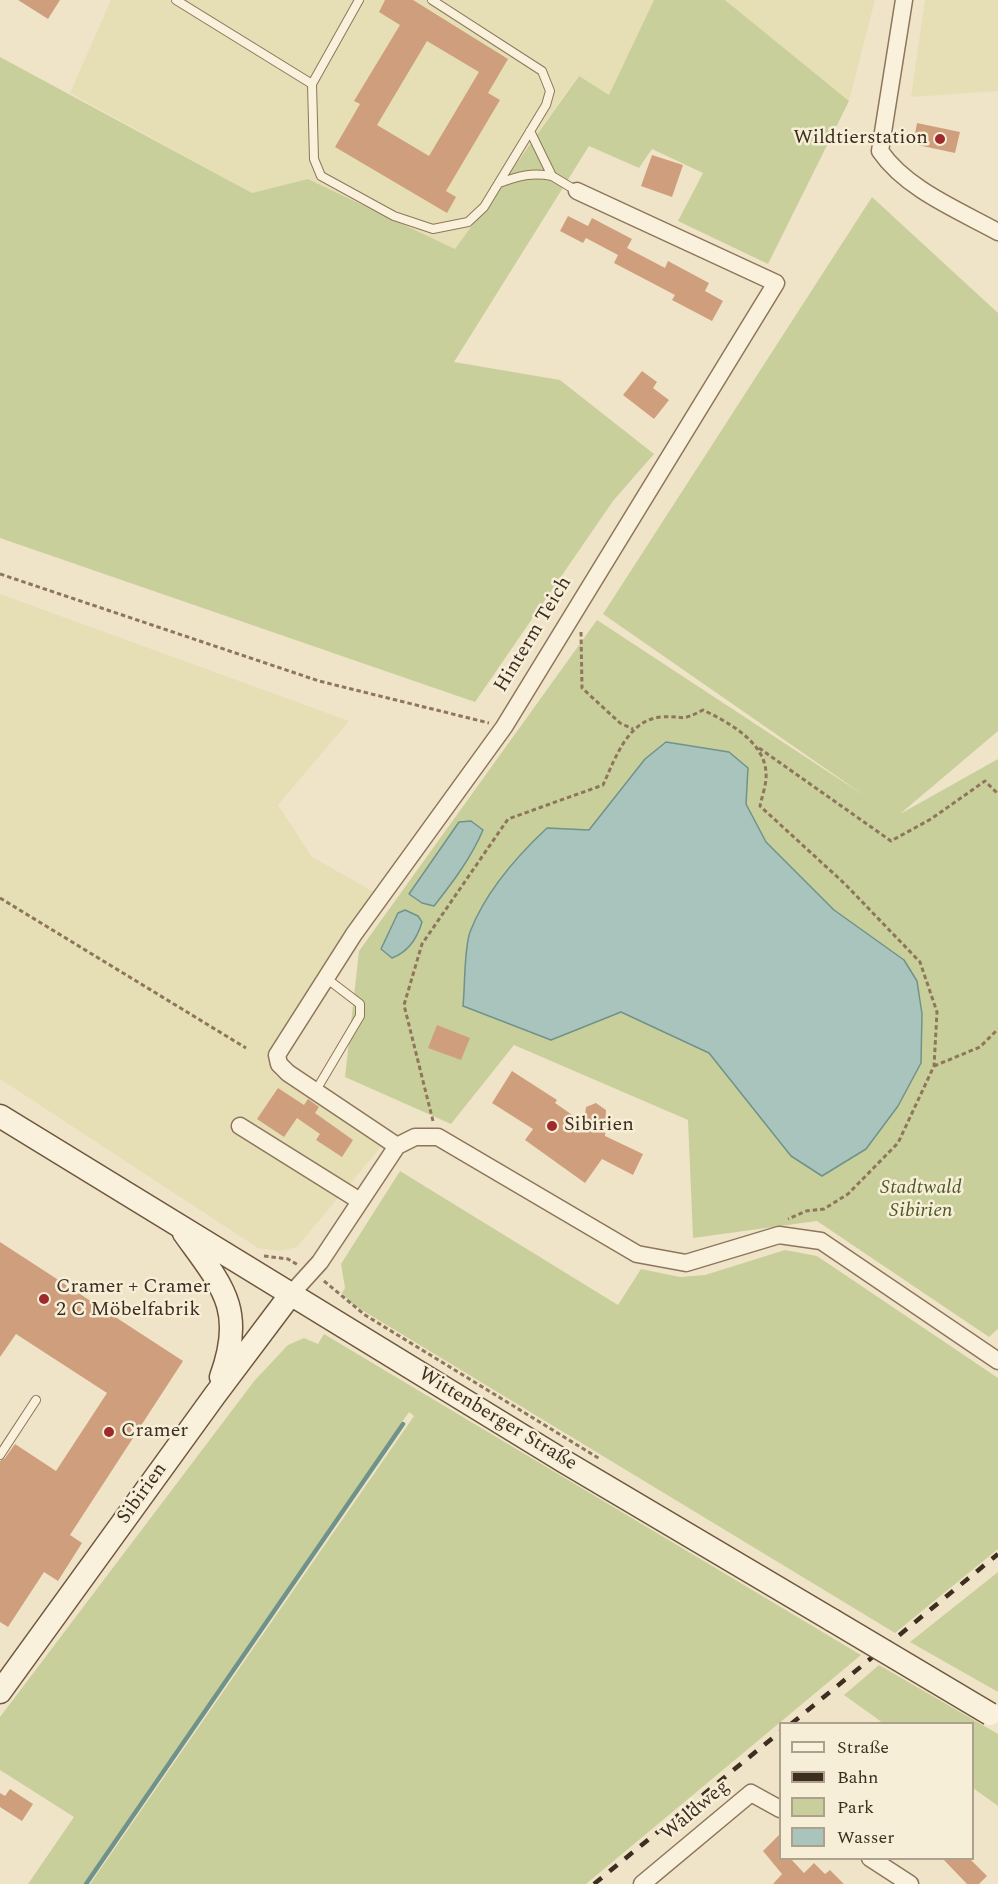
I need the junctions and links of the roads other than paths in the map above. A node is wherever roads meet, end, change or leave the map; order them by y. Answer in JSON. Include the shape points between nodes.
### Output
{"nodes":[{"id":1,"x":176,"y":0,"type":"edge"},
{"id":2,"x":359,"y":0,"type":"edge"},
{"id":3,"x":432,"y":0,"type":"edge"},
{"id":4,"x":904,"y":0,"type":"edge"},
{"id":5,"x":312,"y":84,"type":"junction"},
{"id":6,"x":530,"y":131,"type":"junction"},
{"id":7,"x":552,"y":177,"type":"junction"},
{"id":8,"x":499,"y":183,"type":"junction"},
{"id":9,"x":577,"y":191,"type":"joint"},
{"id":10,"x":998,"y":232,"type":"edge"},
{"id":11,"x":326,"y":978,"type":"junction"},
{"id":12,"x":315,"y":1092,"type":"junction"},
{"id":13,"x":0,"y":1116,"type":"edge"},
{"id":14,"x":240,"y":1126,"type":"dead end"},
{"id":15,"x":397,"y":1146,"type":"junction"},
{"id":16,"x":360,"y":1201,"type":"junction"},
{"id":17,"x":178,"y":1225,"type":"junction"},
{"id":18,"x":291,"y":1294,"type":"junction"},
{"id":19,"x":998,"y":1360,"type":"edge"},
{"id":20,"x":215,"y":1395,"type":"junction"},
{"id":21,"x":36,"y":1400,"type":"dead end"},
{"id":22,"x":0,"y":1455,"type":"edge"},
{"id":23,"x":1,"y":1690,"type":"edge"},
{"id":24,"x":994,"y":1716,"type":"edge"},
{"id":25,"x":779,"y":1808,"type":"edge"},
{"id":26,"x":873,"y":1860,"type":"edge"},
{"id":27,"x":642,"y":1884,"type":"edge"},
{"id":28,"x":910,"y":1884,"type":"edge"}],
"edges":[{"from":1,"to":5,"type":"lane"},
{"from":2,"to":5,"type":"lane"},
{"from":3,"to":6,"type":"lane","via":[[542,71],[550,91]]},
{"from":4,"to":10,"type":"street","via":[[880,151],[926,193]]},
{"from":5,"to":8,"type":"lane","via":[[314,159],[321,176],[394,216],[433,230],[468,222],[484,207]]},
{"from":6,"to":7,"type":"lane"},
{"from":6,"to":8,"type":"lane"},
{"from":7,"to":8,"type":"lane","via":[[537,173]]},
{"from":7,"to":9,"type":"lane"},
{"from":9,"to":11,"type":"street","name":"Hinterm Teich","via":[[776,283],[504,727]]},
{"from":11,"to":12,"type":"lane","via":[[362,1008]]},
{"from":11,"to":12,"type":"street","name":"Hinterm Teich","via":[[277,1055],[288,1073]]},
{"from":12,"to":15,"type":"street","name":"Hinterm Teich"},
{"from":13,"to":17,"type":"main road","name":"Wittenberger Straße"},
{"from":14,"to":16,"type":"street"},
{"from":15,"to":16,"type":"street","name":"Sibirien"},
{"from":15,"to":19,"type":"street","via":[[415,1137],[438,1137],[637,1254],[687,1263],[778,1235],[821,1240]]},
{"from":16,"to":18,"type":"street","name":"Sibirien","via":[[320,1262]]},
{"from":17,"to":18,"type":"main road","name":"Wittenberger Straße"},
{"from":17,"to":20,"type":"main road","via":[[219,1281],[231,1311],[232,1334]]},
{"from":18,"to":20,"type":"main road","name":"Sibirien"},
{"from":18,"to":24,"type":"main road","name":"Wittenberger Straße","bridge":true},
{"from":20,"to":23,"type":"main road","name":"Sibirien"},
{"from":21,"to":22,"type":"lane"},
{"from":25,"to":27,"type":"street","name":"Waldweg","via":[[751,1793]]},
{"from":26,"to":28,"type":"street"}]}
